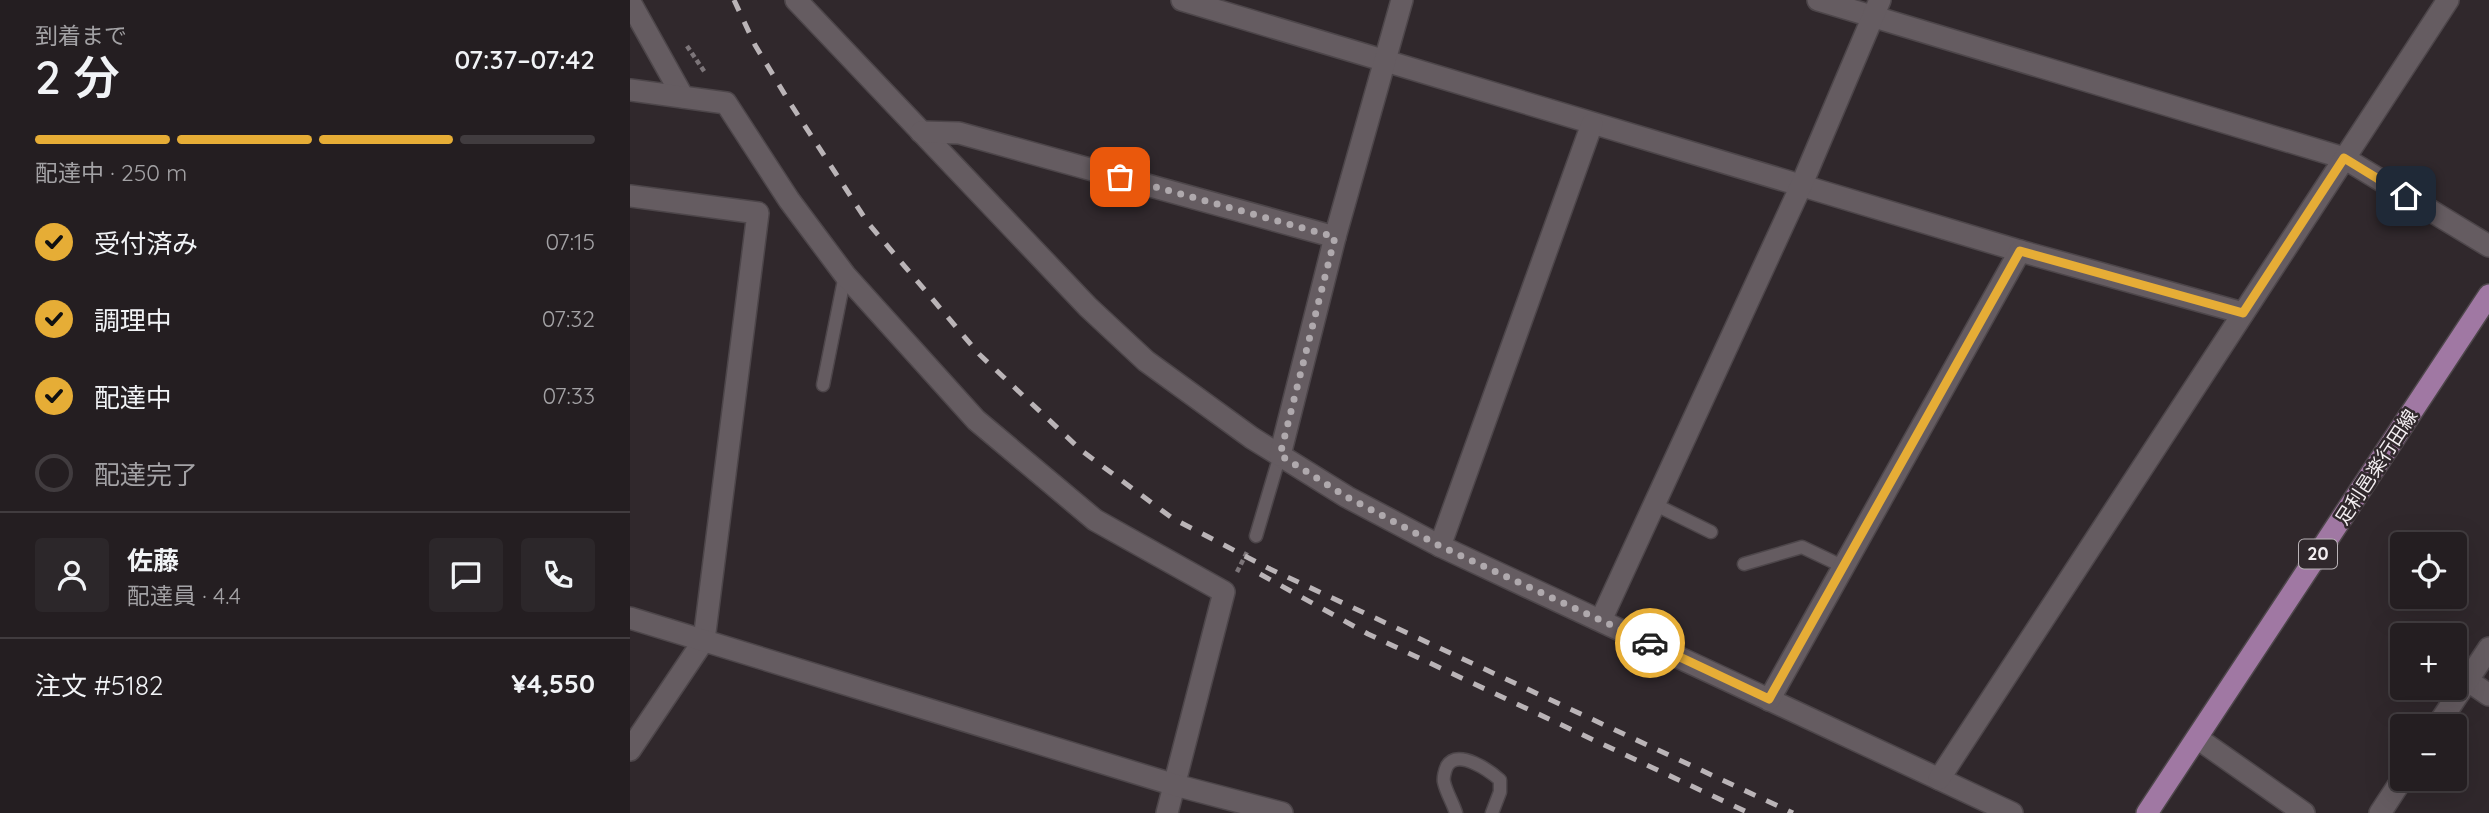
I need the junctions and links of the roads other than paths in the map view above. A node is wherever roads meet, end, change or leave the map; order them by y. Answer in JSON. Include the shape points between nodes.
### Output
{"nodes":[{"id":1,"x":796,"y":0,"type":"edge"},
{"id":2,"x":1182,"y":0,"type":"edge"},
{"id":3,"x":1402,"y":0,"type":"edge"},
{"id":4,"x":1818,"y":0,"type":"edge"},
{"id":5,"x":2448,"y":0,"type":"edge"},
{"id":6,"x":630,"y":2,"type":"edge"},
{"id":7,"x":1876,"y":8,"type":"edge"},
{"id":8,"x":1385,"y":63,"type":"junction"},
{"id":9,"x":630,"y":90,"type":"edge"},
{"id":10,"x":683,"y":97,"type":"junction"},
{"id":11,"x":1592,"y":124,"type":"junction"},
{"id":12,"x":922,"y":132,"type":"junction"},
{"id":13,"x":2344,"y":158,"type":"junction"},
{"id":14,"x":1801,"y":187,"type":"junction"},
{"id":15,"x":630,"y":196,"type":"edge"},
{"id":16,"x":1335,"y":237,"type":"junction"},
{"id":17,"x":2489,"y":246,"type":"edge"},
{"id":18,"x":2020,"y":251,"type":"junction"},
{"id":19,"x":845,"y":275,"type":"junction"},
{"id":20,"x":2489,"y":296,"type":"edge"},
{"id":21,"x":2243,"y":313,"type":"junction"},
{"id":22,"x":823,"y":385,"type":"dead end"},
{"id":23,"x":1280,"y":455,"type":"junction"},
{"id":24,"x":1654,"y":504,"type":"junction"},
{"id":25,"x":1711,"y":532,"type":"dead end"},
{"id":26,"x":1256,"y":536,"type":"road end"},
{"id":27,"x":1440,"y":546,"type":"junction"},
{"id":28,"x":1744,"y":564,"type":"dead end"},
{"id":29,"x":1844,"y":567,"type":"junction"},
{"id":30,"x":630,"y":618,"type":"edge"},
{"id":31,"x":1601,"y":620,"type":"junction"},
{"id":32,"x":704,"y":640,"type":"junction"},
{"id":33,"x":2489,"y":648,"type":"edge"},
{"id":34,"x":2468,"y":680,"type":"junction"},
{"id":35,"x":2489,"y":695,"type":"edge"},
{"id":36,"x":1769,"y":699,"type":"junction"},
{"id":37,"x":2445,"y":714,"type":"edge"},
{"id":38,"x":2197,"y":738,"type":"junction"},
{"id":39,"x":630,"y":750,"type":"edge"},
{"id":40,"x":1939,"y":779,"type":"junction"},
{"id":41,"x":1175,"y":785,"type":"junction"},
{"id":42,"x":2394,"y":791,"type":"edge"},
{"id":43,"x":1167,"y":813,"type":"edge"},
{"id":44,"x":1282,"y":813,"type":"edge"},
{"id":45,"x":1456,"y":813,"type":"edge"},
{"id":46,"x":1492,"y":813,"type":"edge"},
{"id":47,"x":2012,"y":813,"type":"edge"},
{"id":48,"x":2147,"y":813,"type":"edge"},
{"id":49,"x":2304,"y":813,"type":"edge"},
{"id":50,"x":2380,"y":813,"type":"edge"}],
"edges":[{"from":1,"to":12,"type":"street"},
{"from":2,"to":8,"type":"street"},
{"from":3,"to":8,"type":"street"},
{"from":4,"to":7,"type":"street"},
{"from":5,"to":13,"type":"street"},
{"from":6,"to":10,"type":"street"},
{"from":7,"to":13,"type":"street"},
{"from":7,"to":14,"type":"street"},
{"from":8,"to":11,"type":"street"},
{"from":8,"to":16,"type":"street"},
{"from":9,"to":10,"type":"street"},
{"from":10,"to":19,"type":"street","via":[[726,103]]},
{"from":11,"to":14,"type":"street"},
{"from":11,"to":27,"type":"street"},
{"from":12,"to":16,"type":"street","via":[[959,133]]},
{"from":12,"to":23,"type":"street","via":[[1088,307],[1146,361],[1251,439]]},
{"from":13,"to":17,"type":"street"},
{"from":13,"to":21,"type":"street"},
{"from":14,"to":18,"type":"street"},
{"from":14,"to":24,"type":"street"},
{"from":15,"to":32,"type":"street","via":[[758,213]]},
{"from":16,"to":23,"type":"street"},
{"from":18,"to":21,"type":"street"},
{"from":18,"to":29,"type":"street"},
{"from":19,"to":22,"type":"lane"},
{"from":19,"to":41,"type":"street","via":[[976,420],[1095,520],[1224,592]]},
{"from":20,"to":38,"type":"main road","name":"足利邑楽行田線","number":"20"},
{"from":21,"to":40,"type":"street"},
{"from":23,"to":26,"type":"lane"},
{"from":23,"to":27,"type":"street"},
{"from":24,"to":25,"type":"lane"},
{"from":24,"to":31,"type":"street"},
{"from":27,"to":31,"type":"street"},
{"from":28,"to":29,"type":"lane","via":[[1802,547]]},
{"from":29,"to":36,"type":"street"},
{"from":30,"to":32,"type":"street"},
{"from":31,"to":36,"type":"street"},
{"from":32,"to":39,"type":"street"},
{"from":32,"to":41,"type":"street"},
{"from":33,"to":34,"type":"street"},
{"from":34,"to":35,"type":"street"},
{"from":34,"to":37,"type":"street"},
{"from":36,"to":40,"type":"street"},
{"from":38,"to":48,"type":"main road","name":"足利邑楽行田線","number":"20"},
{"from":38,"to":49,"type":"street"},
{"from":40,"to":47,"type":"street"},
{"from":41,"to":43,"type":"street"},
{"from":41,"to":44,"type":"street"},
{"from":42,"to":50,"type":"street"},
{"from":45,"to":46,"type":"lane","via":[[1444,781],[1446,767],[1459,760],[1470,761],[1500,780]]}]}
